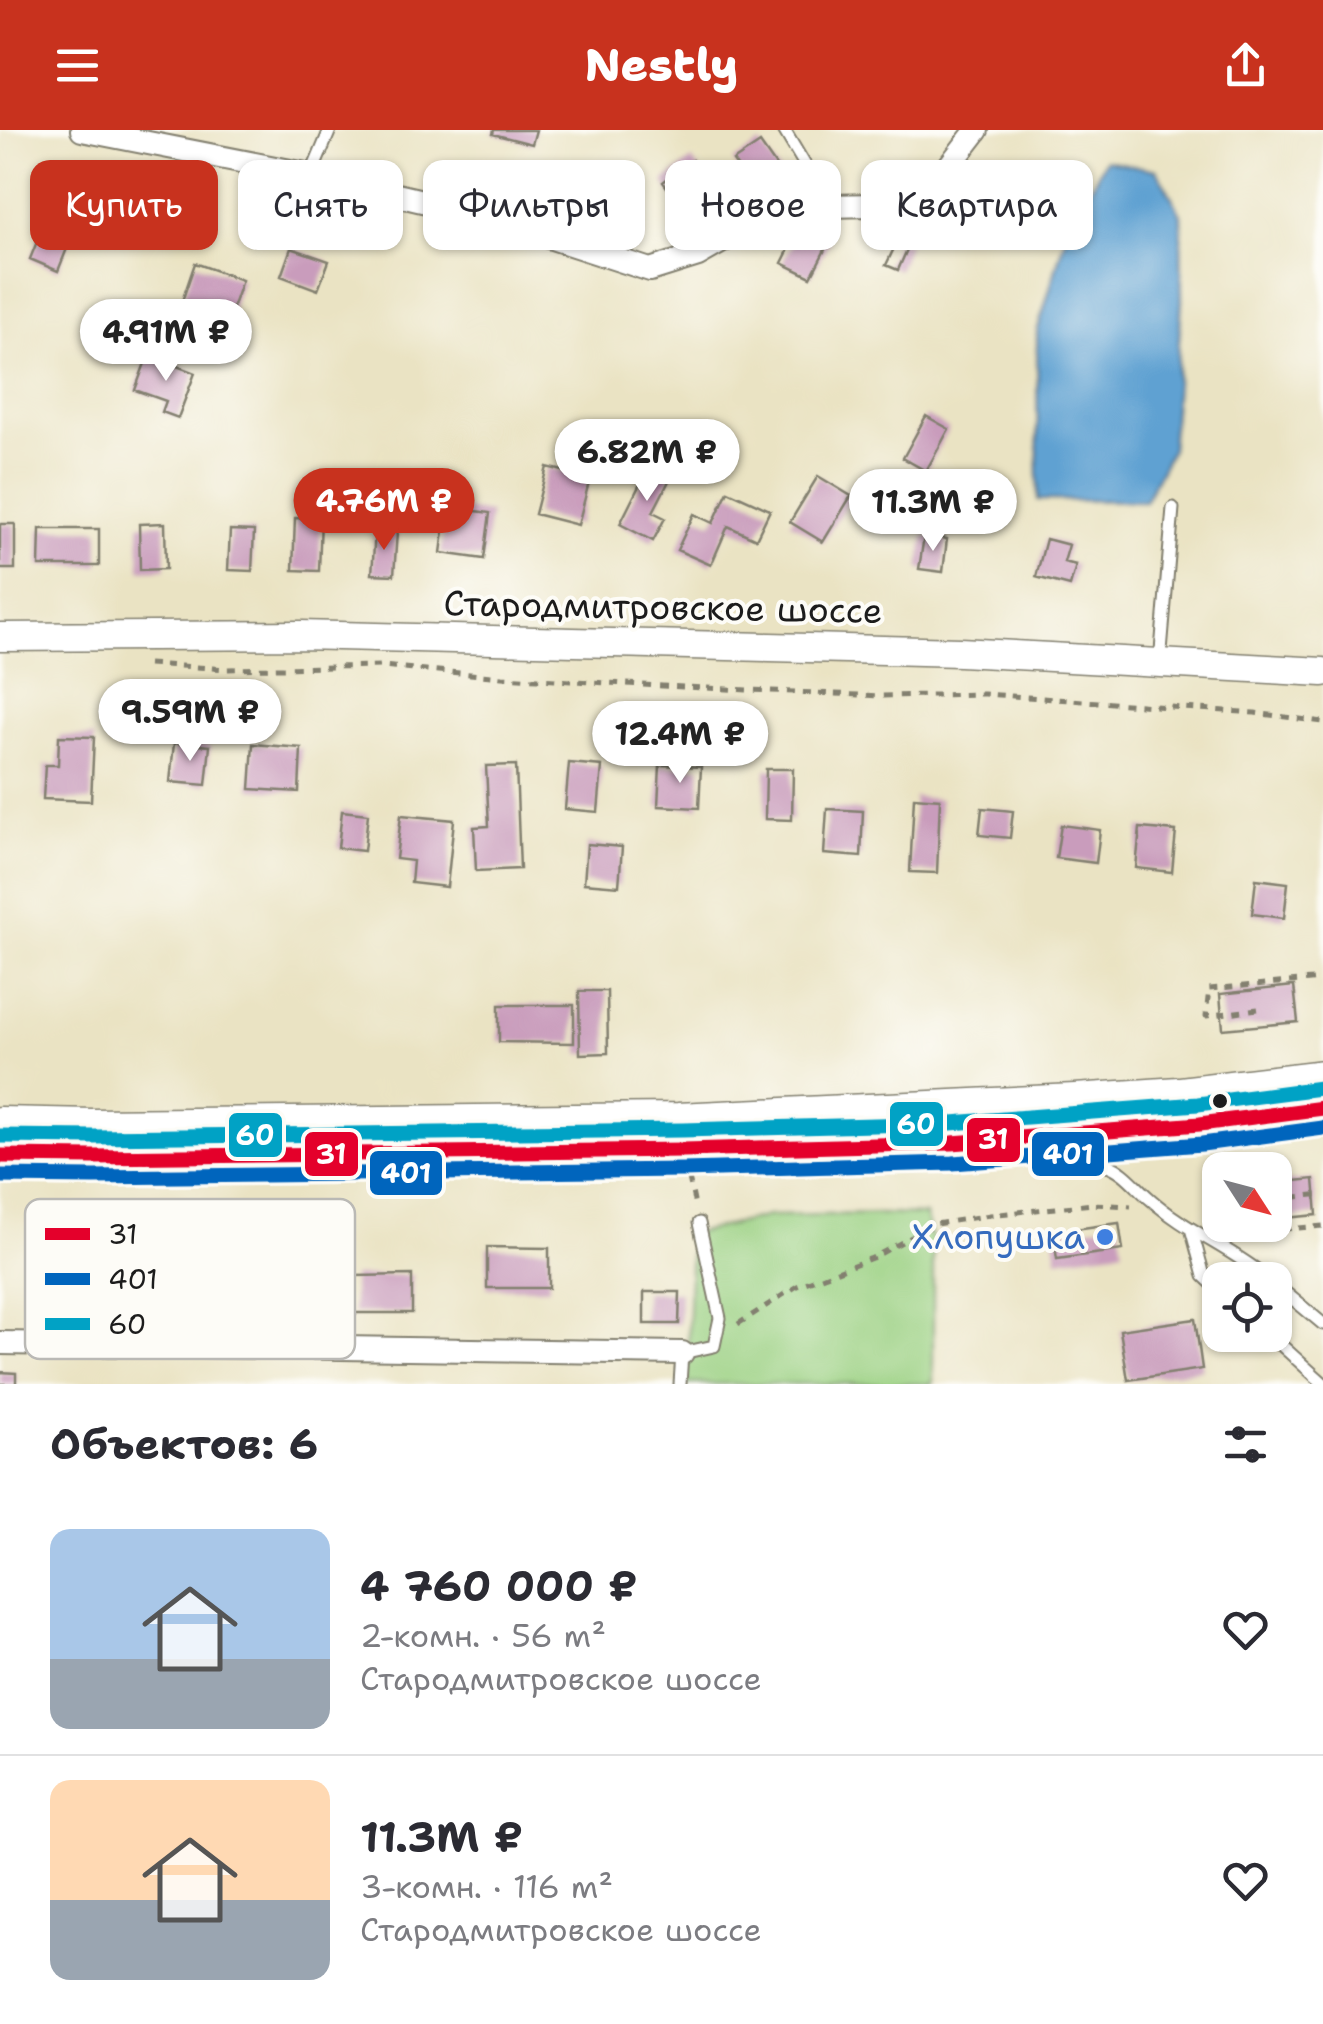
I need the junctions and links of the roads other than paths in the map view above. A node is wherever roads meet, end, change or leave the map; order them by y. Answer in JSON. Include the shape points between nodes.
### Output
{"nodes":[{"id":1,"x":82,"y":130,"type":"edge"},
{"id":2,"x":330,"y":130,"type":"edge"},
{"id":3,"x":784,"y":130,"type":"edge"},
{"id":4,"x":978,"y":130,"type":"edge"},
{"id":5,"x":317,"y":160,"type":"edge"},
{"id":6,"x":802,"y":160,"type":"edge"},
{"id":7,"x":238,"y":161,"type":"edge"},
{"id":8,"x":403,"y":196,"type":"edge"},
{"id":9,"x":841,"y":207,"type":"edge"},
{"id":10,"x":707,"y":250,"type":"edge"},
{"id":11,"x":1173,"y":508,"type":"dead end"},
{"id":12,"x":0,"y":637,"type":"edge"},
{"id":13,"x":1160,"y":663,"type":"junction"},
{"id":14,"x":1323,"y":672,"type":"edge"},
{"id":15,"x":1323,"y":1079,"type":"edge"},
{"id":16,"x":1323,"y":1108,"type":"edge"},
{"id":17,"x":0,"y":1126,"type":"edge"},
{"id":18,"x":952,"y":1143,"type":"junction"},
{"id":19,"x":0,"y":1156,"type":"edge"},
{"id":20,"x":699,"y":1223,"type":"road end"},
{"id":21,"x":1192,"y":1232,"type":"junction"},
{"id":22,"x":1248,"y":1262,"type":"edge"},
{"id":23,"x":1202,"y":1269,"type":"edge"},
{"id":24,"x":1292,"y":1298,"type":"edge"},
{"id":25,"x":1323,"y":1324,"type":"edge"},
{"id":26,"x":0,"y":1343,"type":"edge"},
{"id":27,"x":25,"y":1343,"type":"edge"},
{"id":28,"x":355,"y":1348,"type":"edge"},
{"id":29,"x":1289,"y":1352,"type":"edge"},
{"id":30,"x":682,"y":1353,"type":"junction"},
{"id":31,"x":1323,"y":1383,"type":"edge"},
{"id":32,"x":680,"y":1384,"type":"edge"}],
"edges":[{"from":1,"to":7,"type":"street"},
{"from":2,"to":5,"type":"lane"},
{"from":3,"to":6,"type":"lane"},
{"from":4,"to":9,"type":"street","via":[[920,204]]},
{"from":8,"to":10,"type":"street","via":[[650,270]]},
{"from":11,"to":13,"type":"lane"},
{"from":12,"to":13,"type":"street","name":"Стародмитровское шоссе","via":[[300,635]]},
{"from":13,"to":14,"type":"street","name":"Стародмитровское шоссе"},
{"from":15,"to":17,"type":"highway","via":[[1179,1096],[678,1122]]},
{"from":16,"to":18,"type":"highway"},
{"from":18,"to":19,"type":"highway"},
{"from":18,"to":21,"type":"lane","via":[[1106,1164]]},
{"from":20,"to":30,"type":"lane","via":[[720,1318],[714,1346]]},
{"from":21,"to":22,"type":"lane"},
{"from":21,"to":23,"type":"lane"},
{"from":24,"to":25,"type":"lane"},
{"from":26,"to":27,"type":"street"},
{"from":28,"to":30,"type":"street"},
{"from":29,"to":31,"type":"lane"},
{"from":30,"to":32,"type":"lane"}]}
